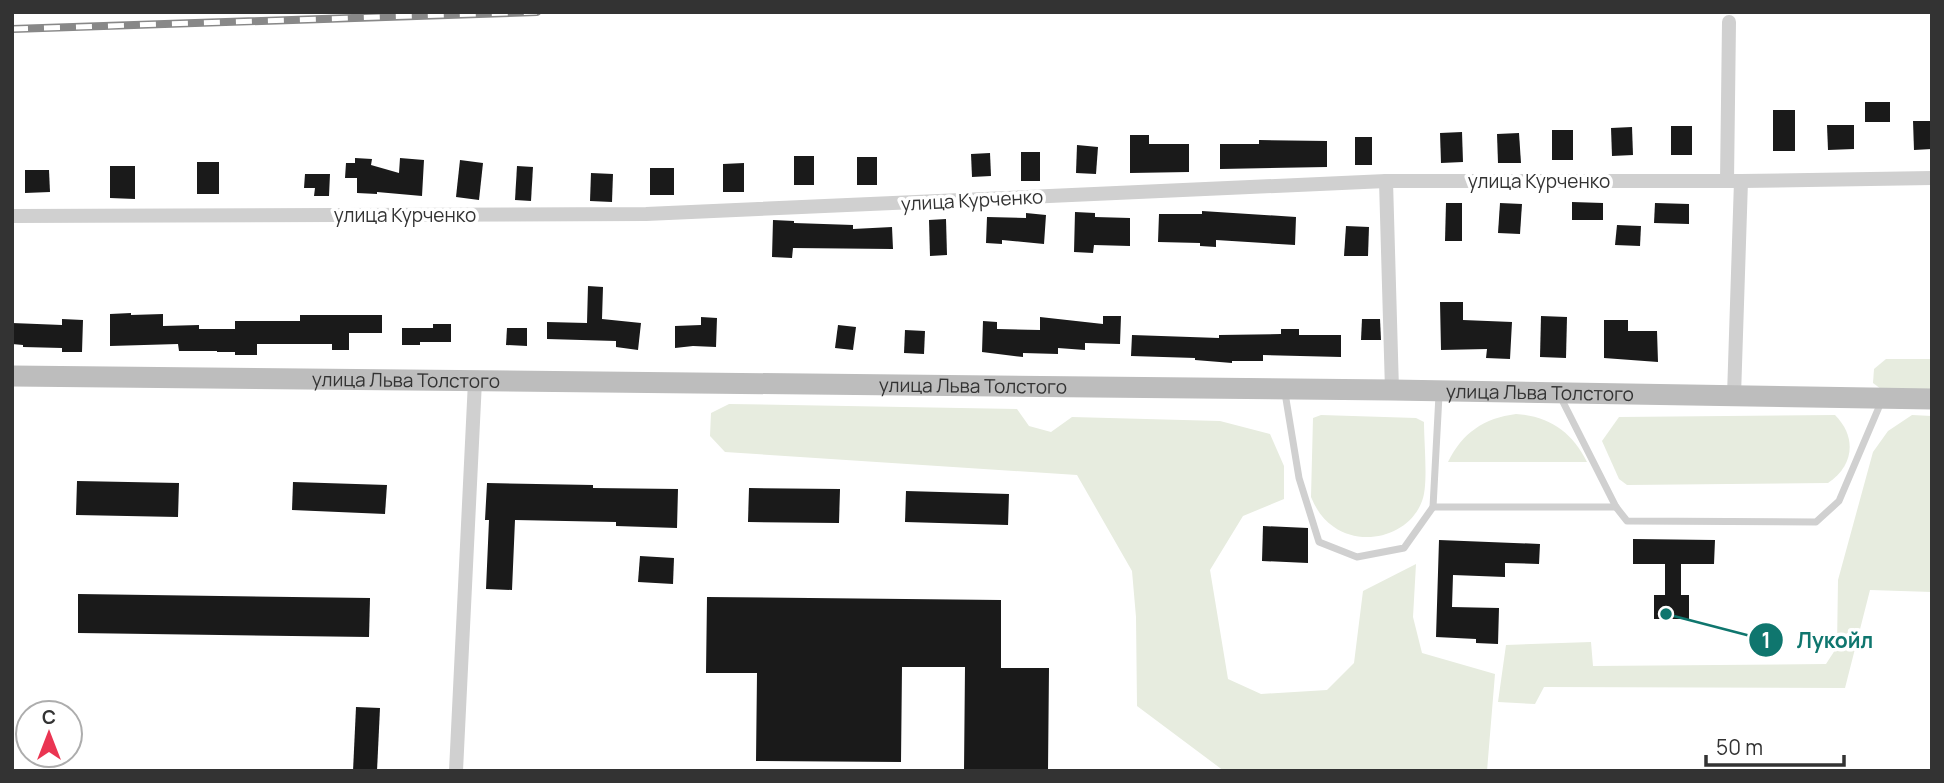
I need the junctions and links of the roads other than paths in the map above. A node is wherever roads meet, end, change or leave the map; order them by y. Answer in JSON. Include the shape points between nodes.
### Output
{"nodes":[{"id":1,"x":1729,"y":22,"type":"dead end"},
{"id":2,"x":1932,"y":178,"type":"edge"},
{"id":3,"x":1386,"y":181,"type":"junction"},
{"id":4,"x":1734,"y":181,"type":"junction"},
{"id":5,"x":12,"y":216,"type":"edge"},
{"id":6,"x":12,"y":376,"type":"edge"},
{"id":7,"x":475,"y":381,"type":"junction"},
{"id":8,"x":1285,"y":389,"type":"junction"},
{"id":9,"x":1392,"y":390,"type":"junction"},
{"id":10,"x":1439,"y":391,"type":"junction"},
{"id":11,"x":1559,"y":393,"type":"junction"},
{"id":12,"x":1734,"y":396,"type":"junction"},
{"id":13,"x":1883,"y":398,"type":"junction"},
{"id":14,"x":1932,"y":399,"type":"edge"},
{"id":15,"x":1616,"y":507,"type":"junction"},
{"id":16,"x":1433,"y":508,"type":"junction"},
{"id":17,"x":456,"y":771,"type":"edge"}],
"edges":[{"from":1,"to":4,"type":"street"},
{"from":2,"to":4,"type":"street","name":"улица Курченко"},
{"from":3,"to":4,"type":"street","name":"улица Курченко"},
{"from":3,"to":5,"type":"street","name":"улица Курченко","via":[[646,214]]},
{"from":3,"to":9,"type":"street"},
{"from":4,"to":12,"type":"street"},
{"from":6,"to":7,"type":"main road","name":"улица Льва Толстого"},
{"from":7,"to":8,"type":"main road","name":"улица Льва Толстого"},
{"from":7,"to":17,"type":"street"},
{"from":8,"to":9,"type":"main road","name":"улица Льва Толстого"},
{"from":8,"to":16,"type":"lane","via":[[1299,478],[1319,542],[1357,557],[1404,548]]},
{"from":9,"to":10,"type":"main road","name":"улица Льва Толстого"},
{"from":10,"to":11,"type":"main road","name":"улица Льва Толстого"},
{"from":10,"to":16,"type":"lane"},
{"from":11,"to":12,"type":"main road","name":"улица Льва Толстого"},
{"from":11,"to":15,"type":"lane"},
{"from":12,"to":13,"type":"main road","name":"улица Льва Толстого"},
{"from":13,"to":14,"type":"main road","name":"улица Льва Толстого"},
{"from":13,"to":15,"type":"lane","via":[[1839,501],[1816,523],[1627,521]]},
{"from":15,"to":16,"type":"lane"}]}
